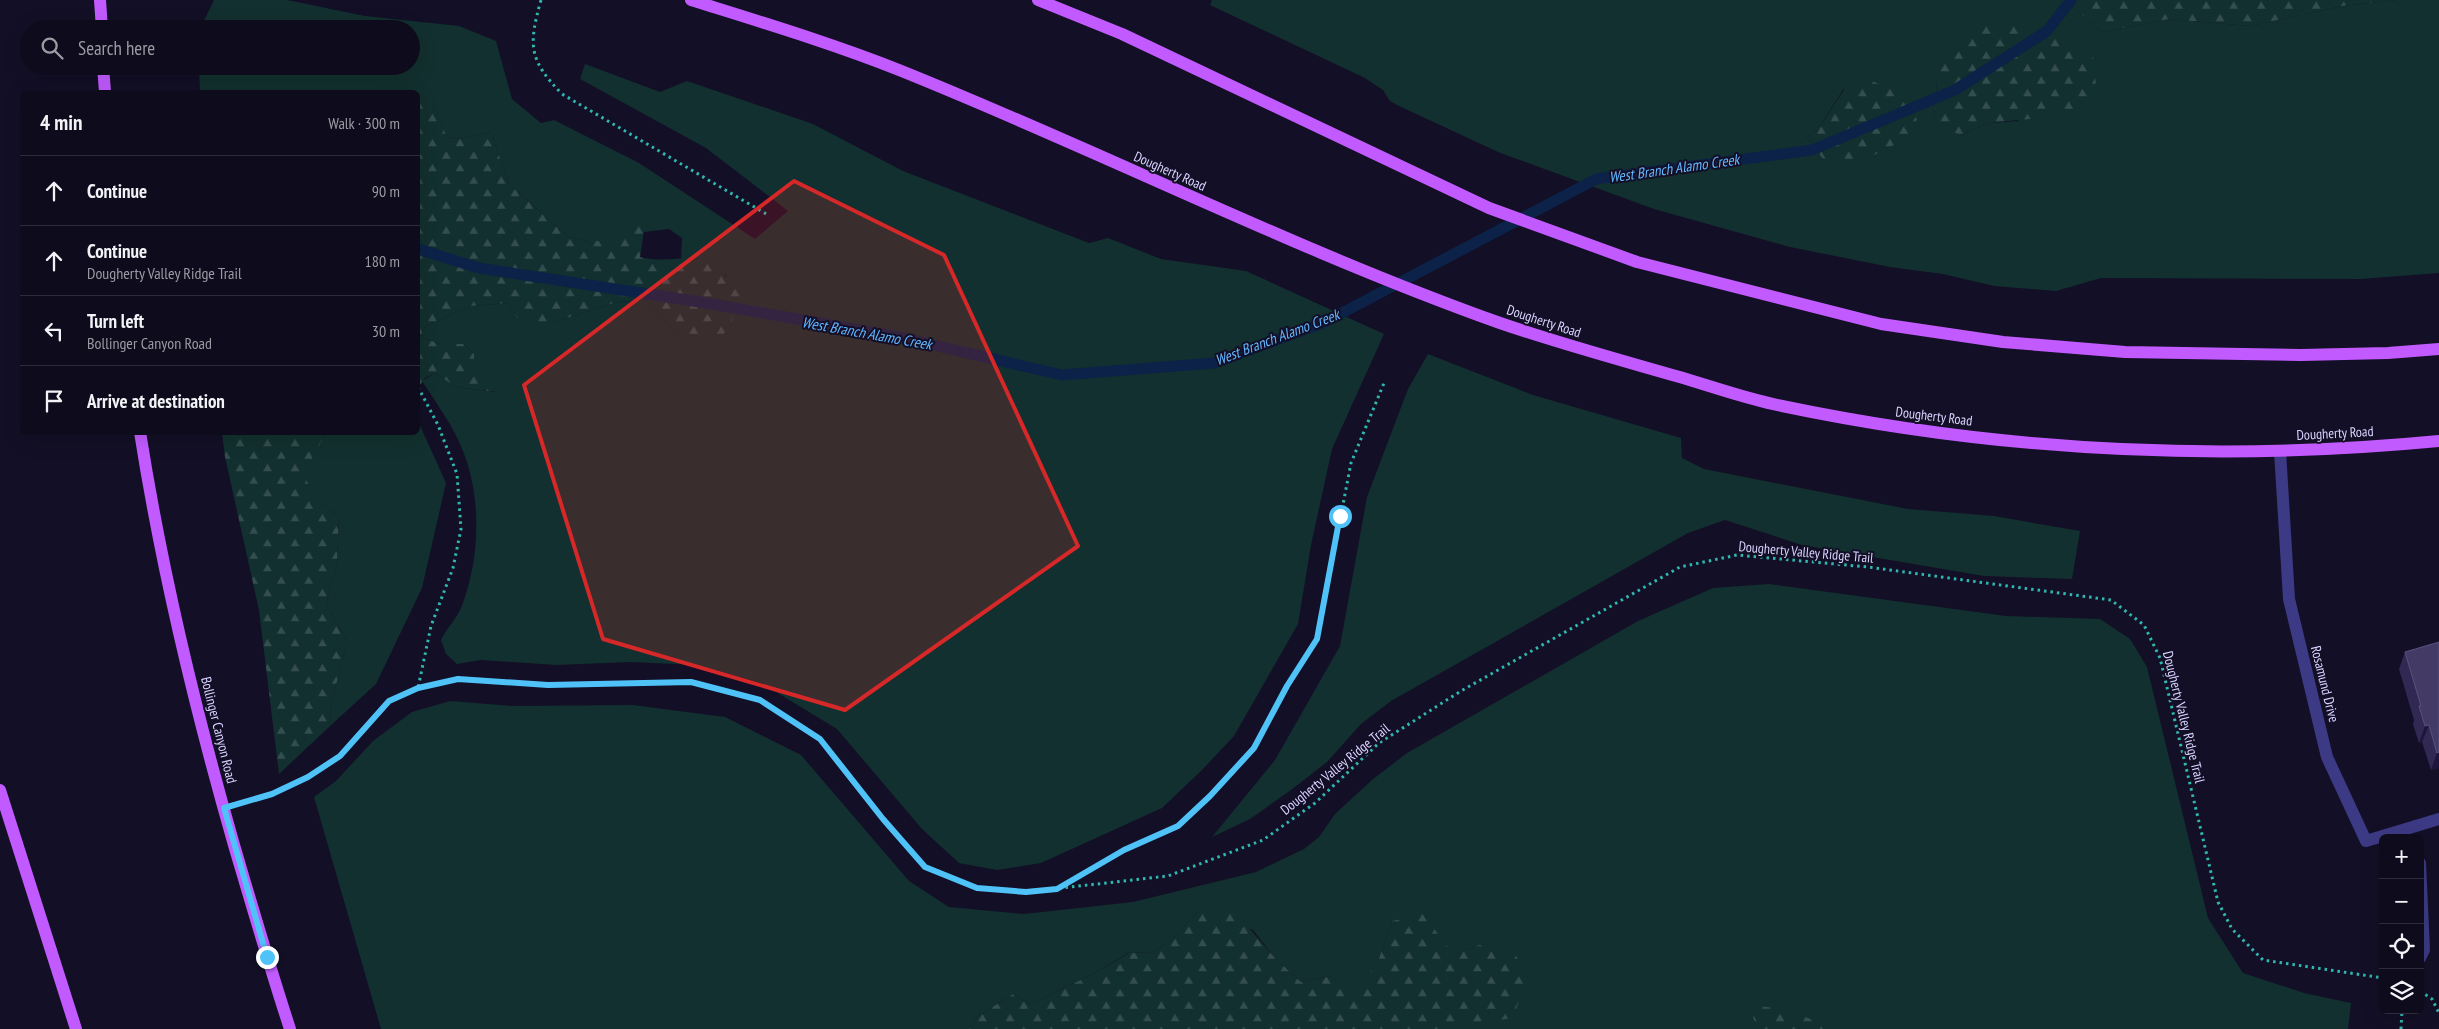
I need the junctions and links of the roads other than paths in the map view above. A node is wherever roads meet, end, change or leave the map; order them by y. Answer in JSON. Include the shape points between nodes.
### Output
{"nodes":[{"id":1,"x":100,"y":0,"type":"edge"},
{"id":2,"x":691,"y":0,"type":"edge"},
{"id":3,"x":1038,"y":0,"type":"edge"},
{"id":4,"x":101,"y":20,"type":"edge"},
{"id":5,"x":104,"y":75,"type":"edge"},
{"id":6,"x":105,"y":90,"type":"edge"},
{"id":7,"x":2439,"y":349,"type":"edge"},
{"id":8,"x":140,"y":435,"type":"edge"},
{"id":9,"x":2439,"y":441,"type":"edge"},
{"id":10,"x":2280,"y":451,"type":"junction"},
{"id":11,"x":0,"y":790,"type":"edge"},
{"id":12,"x":2439,"y":818,"type":"edge"},
{"id":13,"x":2418,"y":832,"type":"edge"},
{"id":14,"x":2421,"y":879,"type":"edge"},
{"id":15,"x":2423,"y":924,"type":"edge"},
{"id":16,"x":76,"y":1029,"type":"edge"},
{"id":17,"x":290,"y":1029,"type":"edge"}],
"edges":[{"from":1,"to":4,"type":"main road"},
{"from":2,"to":10,"type":"main road","name":"Dougherty Road","via":[[897,69],[1224,211],[1501,323],[1776,405],[1884,425],[2006,440],[2143,451]]},
{"from":3,"to":7,"type":"main road","via":[[1122,34],[1489,208],[1637,262],[1881,324],[2003,342],[2124,352],[2301,355]]},
{"from":5,"to":6,"type":"main road"},
{"from":8,"to":17,"type":"main road","name":"Bollinger Canyon Road","via":[[153,516],[205,742]]},
{"from":9,"to":10,"type":"main road","name":"Dougherty Road"},
{"from":10,"to":13,"type":"street","name":"Rosamund Drive","via":[[2289,599],[2327,757],[2366,840]]},
{"from":11,"to":16,"type":"main road"},
{"from":12,"to":13,"type":"street","name":"Rosamund Drive"},
{"from":14,"to":15,"type":"street"}]}
